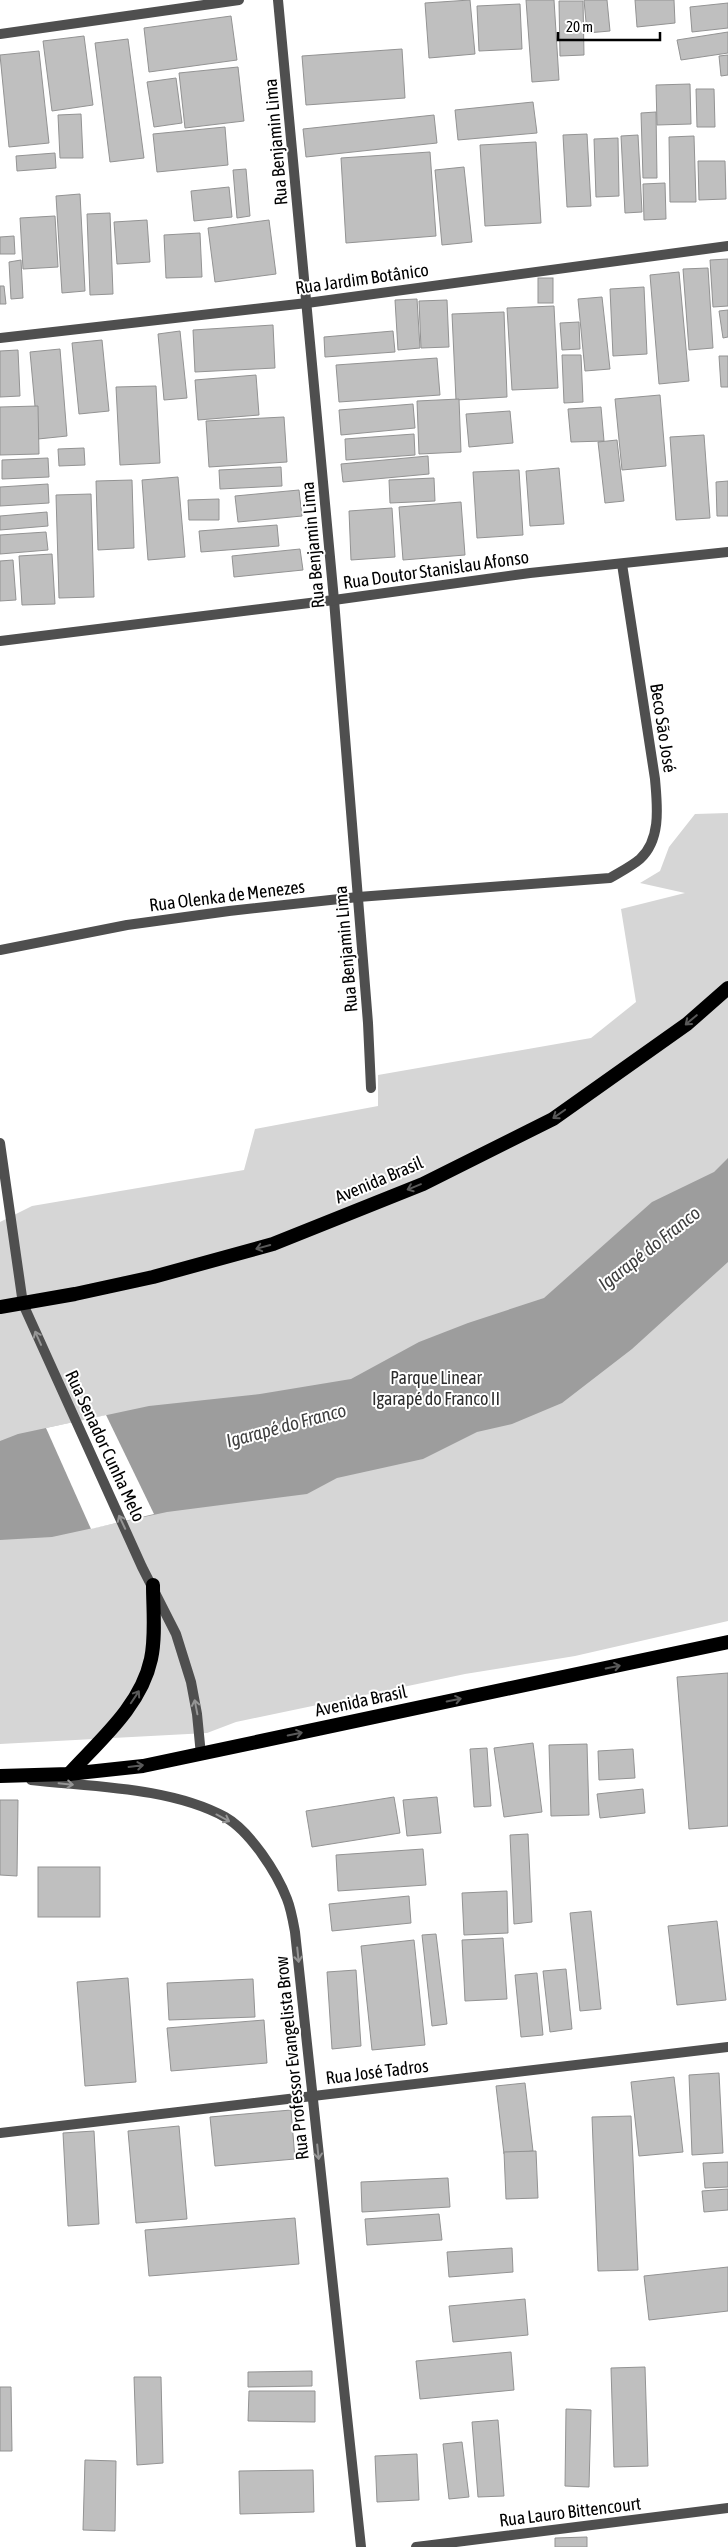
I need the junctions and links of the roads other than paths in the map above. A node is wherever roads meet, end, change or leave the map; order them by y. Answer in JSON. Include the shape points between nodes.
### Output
{"nodes":[{"id":1,"x":238,"y":0,"type":"edge"},
{"id":2,"x":278,"y":0,"type":"edge"},
{"id":3,"x":0,"y":34,"type":"edge"},
{"id":4,"x":728,"y":246,"type":"edge"},
{"id":5,"x":307,"y":303,"type":"junction"},
{"id":6,"x":0,"y":338,"type":"edge"},
{"id":7,"x":728,"y":552,"type":"edge"},
{"id":8,"x":622,"y":564,"type":"junction"},
{"id":9,"x":334,"y":600,"type":"junction"},
{"id":10,"x":0,"y":641,"type":"edge"},
{"id":11,"x":610,"y":878,"type":"joint"},
{"id":12,"x":358,"y":897,"type":"junction"},
{"id":13,"x":0,"y":950,"type":"edge"},
{"id":14,"x":728,"y":988,"type":"edge"},
{"id":15,"x":371,"y":1088,"type":"dead end"},
{"id":16,"x":0,"y":1143,"type":"edge"},
{"id":17,"x":23,"y":1304,"type":"junction"},
{"id":18,"x":0,"y":1307,"type":"edge"},
{"id":19,"x":153,"y":1585,"type":"junction"},
{"id":20,"x":728,"y":1642,"type":"edge"},
{"id":21,"x":201,"y":1755,"type":"junction"},
{"id":22,"x":69,"y":1774,"type":"junction"},
{"id":23,"x":0,"y":1776,"type":"edge"},
{"id":24,"x":728,"y":2047,"type":"edge"},
{"id":25,"x":312,"y":2095,"type":"junction"},
{"id":26,"x":0,"y":2133,"type":"edge"},
{"id":27,"x":728,"y":2508,"type":"edge"},
{"id":28,"x":362,"y":2547,"type":"edge"},
{"id":29,"x":416,"y":2547,"type":"edge"}],
"edges":[{"from":1,"to":3,"type":"street"},
{"from":2,"to":5,"type":"street","name":"Rua Benjamin Lima"},
{"from":4,"to":5,"type":"street","name":"Rua Jardim Botânico"},
{"from":5,"to":6,"type":"street","name":"Rua Jardim Botânico"},
{"from":5,"to":9,"type":"street","name":"Rua Benjamin Lima"},
{"from":7,"to":8,"type":"street","name":"Rua Doutor Stanislau Afonso"},
{"from":8,"to":9,"type":"street","name":"Rua Doutor Stanislau Afonso"},
{"from":8,"to":11,"type":"street","name":"Beco São José","via":[[657,812],[653,836],[642,858]]},
{"from":9,"to":10,"type":"street","name":"Rua Doutor Stanislau Afonso"},
{"from":9,"to":12,"type":"street","name":"Rua Benjamin Lima"},
{"from":11,"to":12,"type":"street","name":"Rua Olenka de Menezes"},
{"from":12,"to":13,"type":"street","name":"Rua Olenka de Menezes","via":[[127,925]]},
{"from":12,"to":15,"type":"street","name":"Rua Benjamin Lima"},
{"from":14,"to":17,"type":"highway","name":"Avenida Brasil","one_way":true,"via":[[687,1024],[552,1119],[423,1184],[273,1244],[153,1277]]},
{"from":16,"to":17,"type":"street","name":"Rua Senador Cunha Melo"},
{"from":17,"to":18,"type":"highway","name":"Avenida Brasil"},
{"from":19,"to":17,"type":"street","name":"Rua Senador Cunha Melo","one_way":true},
{"from":21,"to":19,"type":"street","name":"Rua Senador Cunha Melo","one_way":true,"via":[[197,1714],[185,1658]]},
{"from":22,"to":19,"type":"highway","one_way":true,"via":[[124,1714],[141,1688],[152,1658]]},
{"from":21,"to":20,"type":"highway","name":"Avenida Brasil","one_way":true},
{"from":22,"to":21,"type":"highway","name":"Avenida Brasil","one_way":true,"via":[[143,1766]]},
{"from":22,"to":23,"type":"highway","name":"Avenida Brasil"},
{"from":23,"to":25,"type":"street","name":"Rua Professor Evangelista Brow","one_way":true,"via":[[157,1794],[226,1818],[249,1837],[287,1899],[295,1932]]},
{"from":24,"to":25,"type":"street","name":"Rua José Tadros"},
{"from":25,"to":26,"type":"street","name":"Rua José Tadros"},
{"from":25,"to":28,"type":"street","name":"Rua Professor Evangelista Brow","one_way":true},
{"from":27,"to":29,"type":"street","name":"Rua Lauro Bittencourt"}]}
